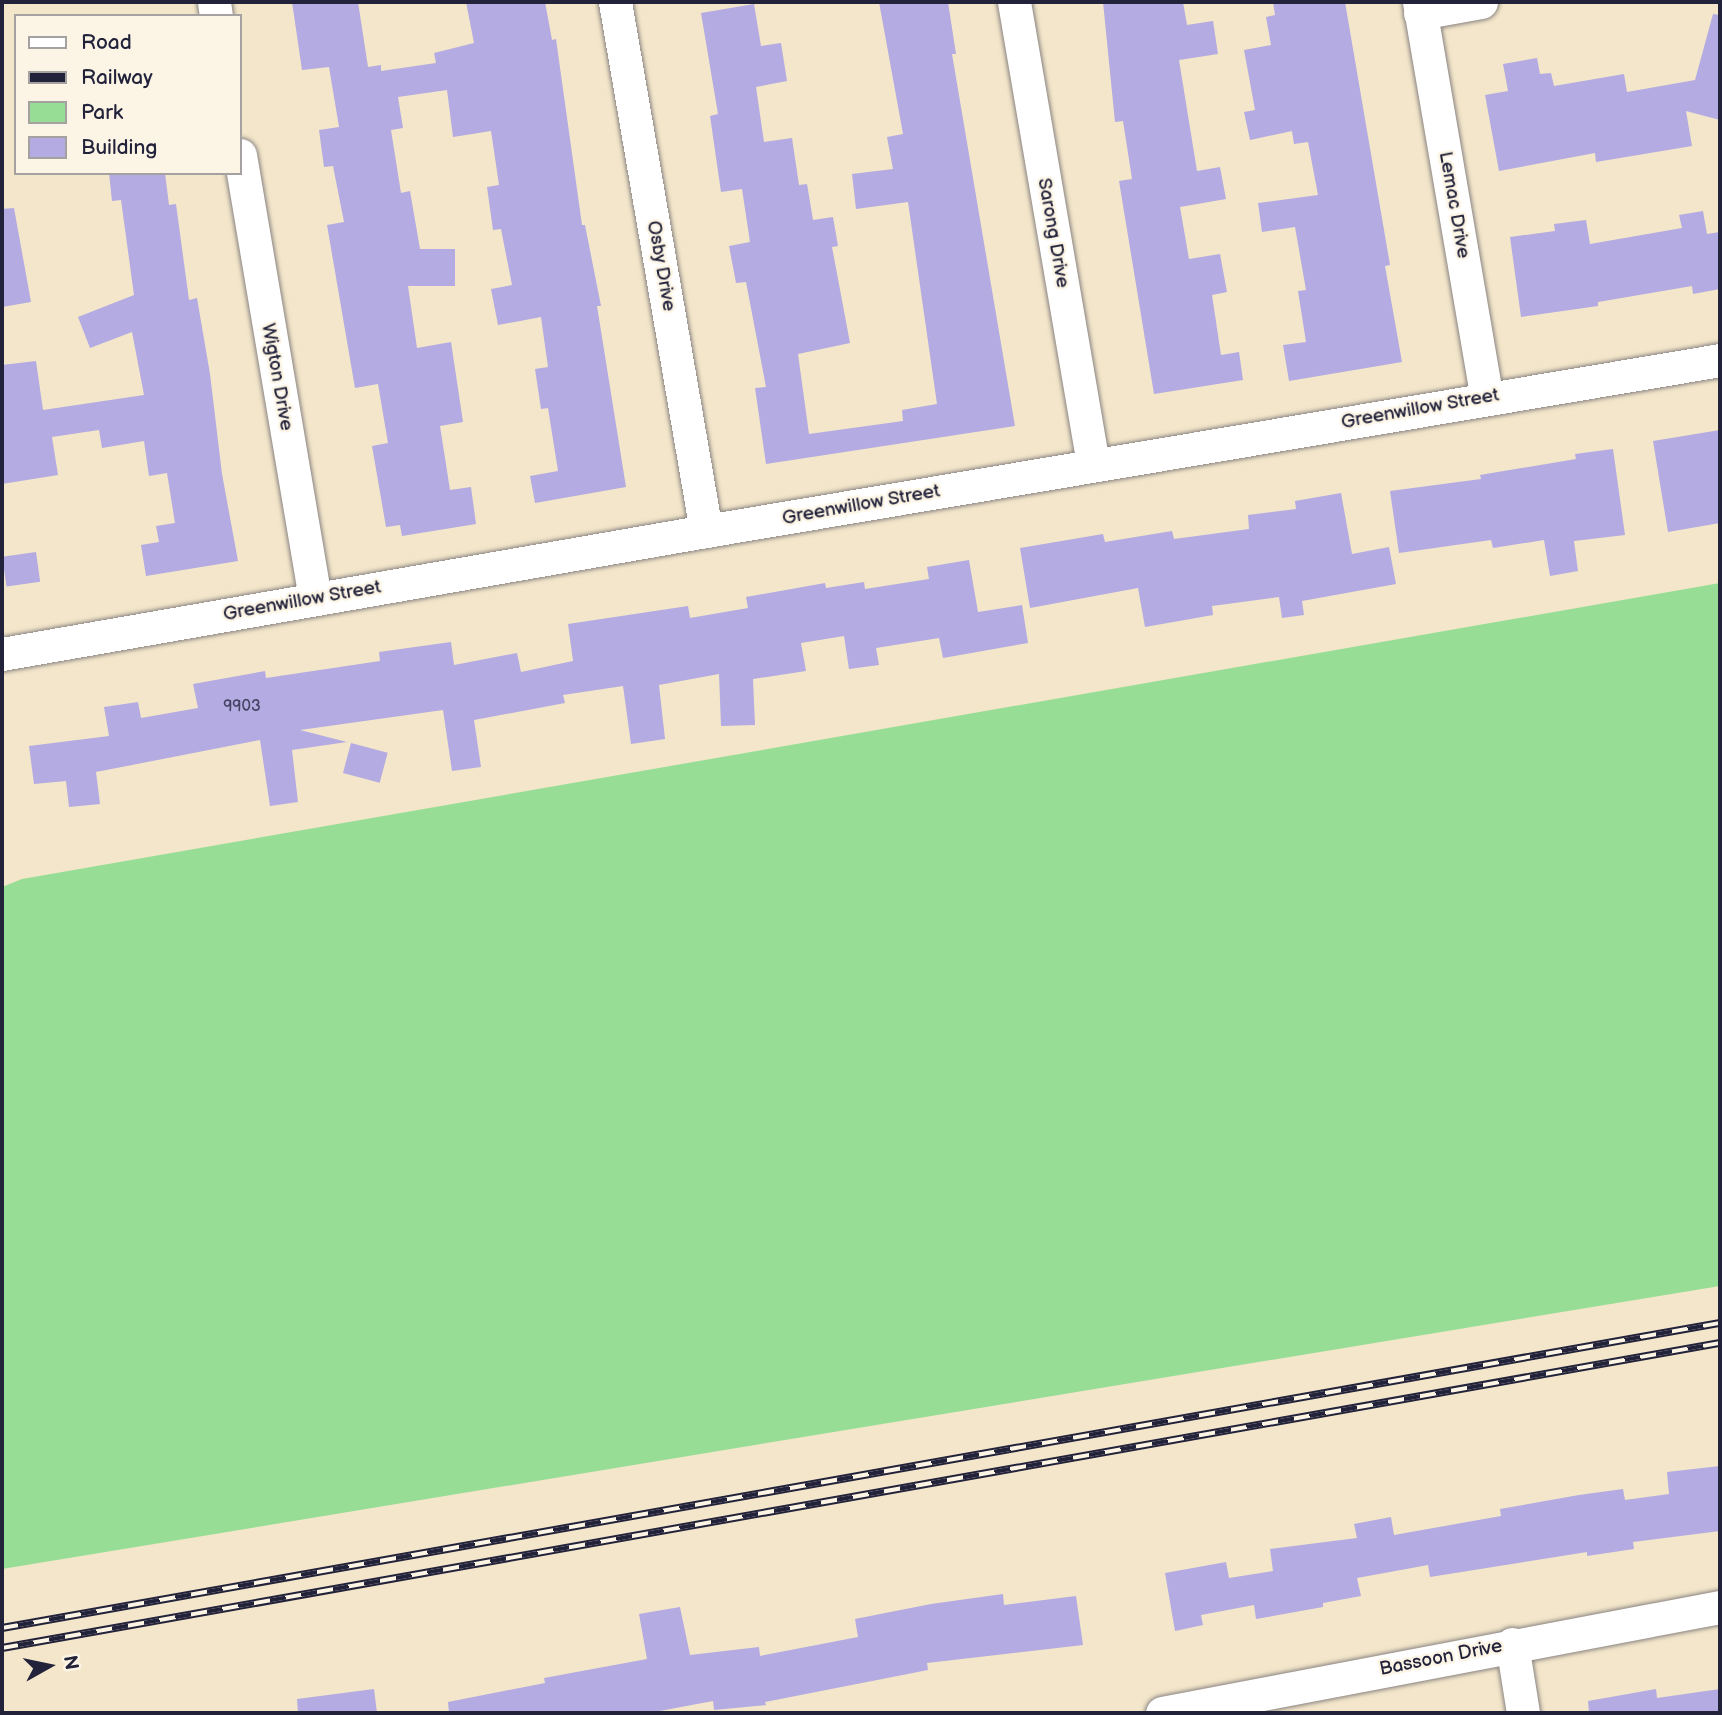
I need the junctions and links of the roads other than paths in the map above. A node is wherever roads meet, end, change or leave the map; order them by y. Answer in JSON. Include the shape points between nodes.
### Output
{"nodes":[{"id":1,"x":615,"y":2,"type":"edge"},
{"id":2,"x":1014,"y":2,"type":"edge"},
{"id":3,"x":1481,"y":2,"type":"edge"},
{"id":4,"x":1420,"y":7,"type":"edge"},
{"id":5,"x":242,"y":167,"type":"edge"},
{"id":6,"x":1720,"y":359,"type":"edge"},
{"id":7,"x":1487,"y":398,"type":"junction"},
{"id":8,"x":1093,"y":465,"type":"junction"},
{"id":9,"x":706,"y":531,"type":"junction"},
{"id":10,"x":315,"y":598,"type":"junction"},
{"id":11,"x":2,"y":654,"type":"edge"},
{"id":12,"x":1720,"y":1607,"type":"edge"},
{"id":13,"x":1511,"y":1644,"type":"junction"},
{"id":14,"x":1162,"y":1713,"type":"edge"},
{"id":15,"x":1523,"y":1713,"type":"edge"}],
"edges":[{"from":1,"to":9,"type":"street","name":"Osby Drive"},
{"from":2,"to":8,"type":"street","name":"Sarong Drive"},
{"from":3,"to":4,"type":"street","name":"Lemac Drive"},
{"from":4,"to":7,"type":"street","name":"Lemac Drive"},
{"from":5,"to":10,"type":"street","name":"Wigton Drive"},
{"from":6,"to":7,"type":"street","name":"Greenwillow Street"},
{"from":7,"to":8,"type":"street","name":"Greenwillow Street"},
{"from":8,"to":9,"type":"street","name":"Greenwillow Street"},
{"from":9,"to":10,"type":"street","name":"Greenwillow Street"},
{"from":10,"to":11,"type":"street","name":"Greenwillow Street"},
{"from":12,"to":13,"type":"street","name":"Bassoon Drive"},
{"from":13,"to":14,"type":"street","name":"Bassoon Drive"},
{"from":13,"to":15,"type":"street"}]}
